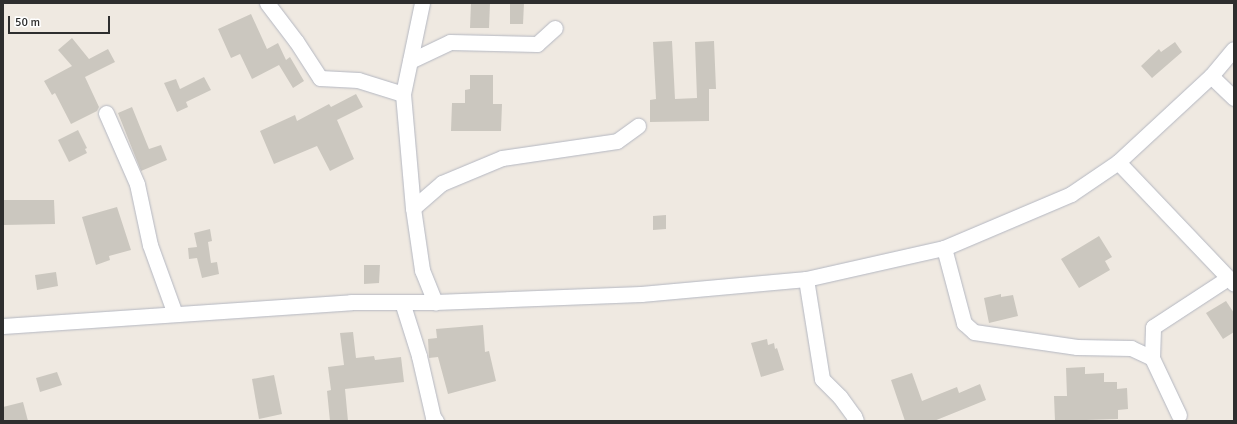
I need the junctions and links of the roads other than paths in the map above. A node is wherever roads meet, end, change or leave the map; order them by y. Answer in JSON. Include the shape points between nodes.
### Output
{"nodes":[{"id":1,"x":267,"y":3,"type":"edge"},
{"id":2,"x":422,"y":3,"type":"edge"},
{"id":3,"x":555,"y":28,"type":"dead end"},
{"id":4,"x":1234,"y":50,"type":"edge"},
{"id":5,"x":410,"y":61,"type":"junction"},
{"id":6,"x":1211,"y":76,"type":"junction"},
{"id":7,"x":403,"y":94,"type":"junction"},
{"id":8,"x":1234,"y":98,"type":"edge"},
{"id":9,"x":106,"y":113,"type":"dead end"},
{"id":10,"x":638,"y":126,"type":"dead end"},
{"id":11,"x":1118,"y":162,"type":"junction"},
{"id":12,"x":413,"y":208,"type":"junction"},
{"id":13,"x":944,"y":248,"type":"junction"},
{"id":14,"x":806,"y":279,"type":"junction"},
{"id":15,"x":1231,"y":281,"type":"edge"},
{"id":16,"x":402,"y":302,"type":"junction"},
{"id":17,"x":435,"y":302,"type":"junction"},
{"id":18,"x":175,"y":314,"type":"junction"},
{"id":19,"x":3,"y":326,"type":"edge"},
{"id":20,"x":1152,"y":358,"type":"junction"},
{"id":21,"x":1179,"y":415,"type":"dead end"},
{"id":22,"x":436,"y":421,"type":"edge"},
{"id":23,"x":856,"y":421,"type":"edge"}],
"edges":[{"from":1,"to":7,"type":"street","via":[[320,78],[358,80]]},
{"from":2,"to":5,"type":"street"},
{"from":3,"to":5,"type":"street","via":[[537,44],[450,42]]},
{"from":4,"to":6,"type":"street"},
{"from":5,"to":7,"type":"street"},
{"from":6,"to":8,"type":"street"},
{"from":6,"to":11,"type":"street"},
{"from":7,"to":12,"type":"street"},
{"from":9,"to":18,"type":"street","via":[[137,184],[150,245]]},
{"from":10,"to":12,"type":"street","via":[[616,141],[502,158],[442,184]]},
{"from":11,"to":13,"type":"street","via":[[1071,194]]},
{"from":11,"to":15,"type":"street"},
{"from":12,"to":17,"type":"street","via":[[422,270]]},
{"from":13,"to":14,"type":"street"},
{"from":13,"to":20,"type":"street","via":[[964,323],[974,332],[1077,348],[1131,348]]},
{"from":14,"to":17,"type":"street","via":[[641,294]]},
{"from":14,"to":23,"type":"street","via":[[822,379],[840,397]]},
{"from":15,"to":20,"type":"street","via":[[1153,327]]},
{"from":16,"to":17,"type":"street"},
{"from":16,"to":18,"type":"street","via":[[351,302]]},
{"from":16,"to":22,"type":"street"},
{"from":18,"to":19,"type":"street"},
{"from":20,"to":21,"type":"street"}]}
